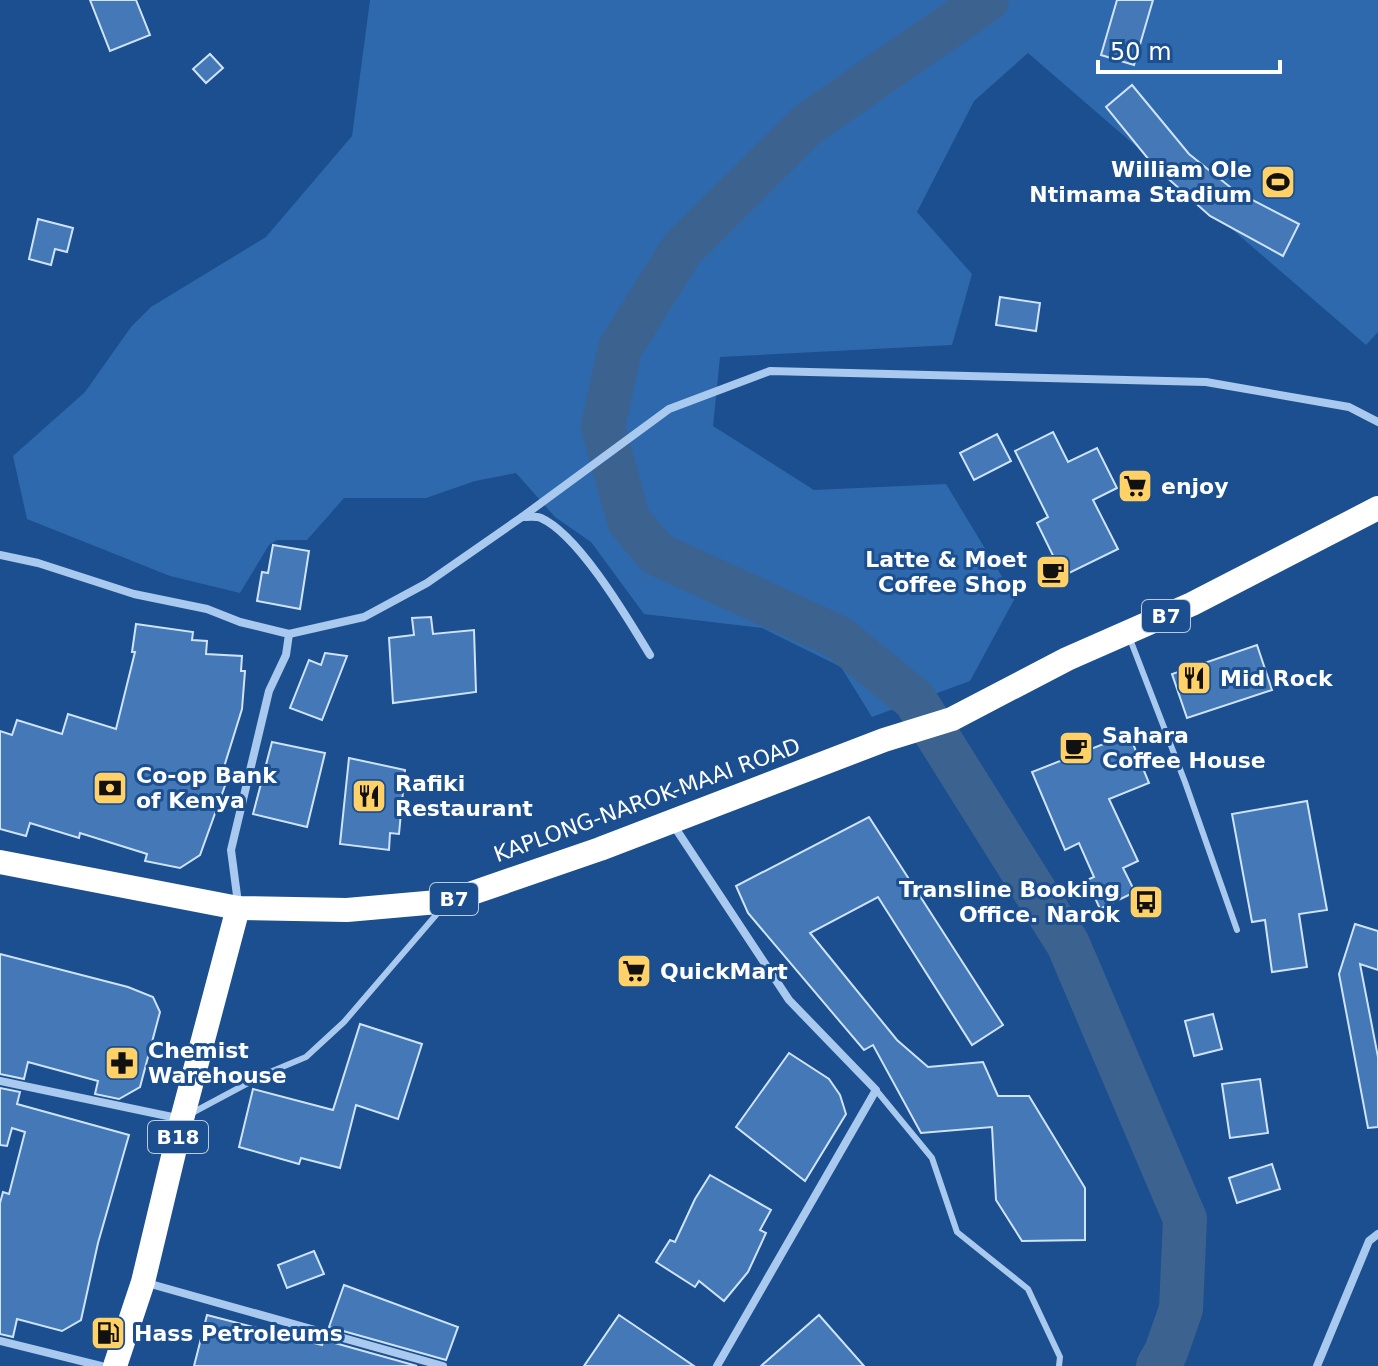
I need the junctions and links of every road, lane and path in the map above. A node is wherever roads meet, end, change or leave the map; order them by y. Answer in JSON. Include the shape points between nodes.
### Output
{"nodes":[{"id":1,"x":1378,"y":422,"type":"edge"},
{"id":2,"x":1378,"y":508,"type":"edge"},
{"id":3,"x":522,"y":517,"type":"junction"},
{"id":4,"x":0,"y":555,"type":"edge"},
{"id":5,"x":1127,"y":632,"type":"junction"},
{"id":6,"x":289,"y":634,"type":"junction"},
{"id":7,"x":650,"y":655,"type":"dead end"},
{"id":8,"x":670,"y":821,"type":"junction"},
{"id":9,"x":0,"y":862,"type":"edge"},
{"id":10,"x":449,"y":901,"type":"junction"},
{"id":11,"x":238,"y":908,"type":"junction"},
{"id":12,"x":1237,"y":930,"type":"dead end"},
{"id":13,"x":0,"y":1081,"type":"edge"},
{"id":14,"x":876,"y":1090,"type":"junction"},
{"id":15,"x":182,"y":1119,"type":"junction"},
{"id":16,"x":1378,"y":1234,"type":"edge"},
{"id":17,"x":143,"y":1282,"type":"junction"},
{"id":18,"x":0,"y":1341,"type":"edge"},
{"id":19,"x":101,"y":1366,"type":"edge"},
{"id":20,"x":115,"y":1366,"type":"edge"},
{"id":21,"x":443,"y":1366,"type":"edge"},
{"id":22,"x":717,"y":1366,"type":"edge"},
{"id":23,"x":1059,"y":1366,"type":"edge"},
{"id":24,"x":1317,"y":1366,"type":"edge"}],
"edges":[{"from":1,"to":3,"type":"street","via":[[1349,407],[1206,382],[770,371],[669,409]]},
{"from":2,"to":5,"type":"highway","number":"B7"},
{"from":3,"to":6,"type":"street","via":[[427,583],[364,617]]},
{"from":3,"to":7,"type":"street","via":[[539,517],[565,536],[608,587]]},
{"from":4,"to":6,"type":"street"},
{"from":5,"to":8,"type":"highway","name":"KAPLONG-NAROK-MAAI ROAD","number":"B7","via":[[952,719]]},
{"from":5,"to":12,"type":"lane"},
{"from":6,"to":11,"type":"street","via":[[286,655],[269,691],[231,850]]},
{"from":8,"to":10,"type":"highway","name":"KAPLONG-NAROK-MAAI ROAD","number":"B7"},
{"from":8,"to":14,"type":"street","via":[[789,1000]]},
{"from":9,"to":11,"type":"highway","name":"KAPLONG-NAROK-MAAI ROAD","number":"B7"},
{"from":10,"to":11,"type":"highway","name":"KAPLONG-NAROK-MAAI ROAD","number":"B7","via":[[347,910]]},
{"from":10,"to":15,"type":"lane","via":[[344,1022],[306,1057]]},
{"from":11,"to":15,"type":"highway","number":"B18"},
{"from":13,"to":15,"type":"street"},
{"from":14,"to":22,"type":"street"},
{"from":14,"to":23,"type":"lane","via":[[932,1158],[957,1232],[1028,1289],[1060,1357]]},
{"from":15,"to":17,"type":"highway","number":"B18"},
{"from":16,"to":24,"type":"street","via":[[1369,1241]]},
{"from":17,"to":20,"type":"highway","number":"B18"},
{"from":17,"to":21,"type":"street"},
{"from":18,"to":19,"type":"street"}]}
